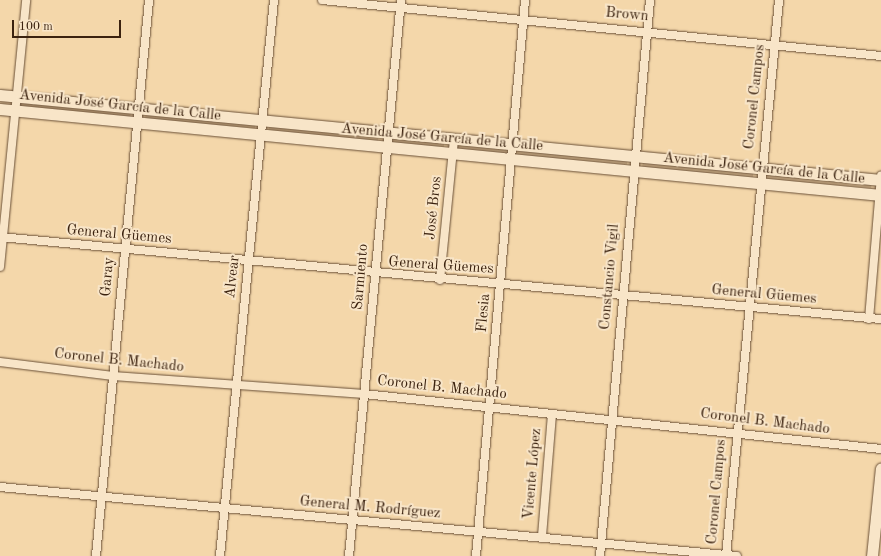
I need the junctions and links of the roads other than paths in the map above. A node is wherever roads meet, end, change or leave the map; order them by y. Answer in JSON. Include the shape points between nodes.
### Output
{"nodes":[{"id":1,"x":26,"y":0,"type":"edge"},
{"id":2,"x":149,"y":0,"type":"edge"},
{"id":3,"x":274,"y":0,"type":"edge"},
{"id":4,"x":322,"y":0,"type":"edge"},
{"id":5,"x":402,"y":0,"type":"edge"},
{"id":6,"x":525,"y":0,"type":"edge"},
{"id":7,"x":650,"y":0,"type":"edge"},
{"id":8,"x":779,"y":0,"type":"edge"},
{"id":9,"x":401,"y":9,"type":"junction"},
{"id":10,"x":523,"y":21,"type":"junction"},
{"id":11,"x":647,"y":30,"type":"junction"},
{"id":12,"x":775,"y":43,"type":"junction"},
{"id":13,"x":881,"y":56,"type":"edge"},
{"id":14,"x":0,"y":95,"type":"edge"},
{"id":15,"x":17,"y":96,"type":"junction"},
{"id":16,"x":138,"y":108,"type":"junction"},
{"id":17,"x":0,"y":109,"type":"edge"},
{"id":18,"x":15,"y":110,"type":"junction"},
{"id":19,"x":261,"y":120,"type":"junction"},
{"id":20,"x":137,"y":122,"type":"junction"},
{"id":21,"x":387,"y":132,"type":"junction"},
{"id":22,"x":260,"y":135,"type":"junction"},
{"id":23,"x":454,"y":139,"type":"junction"},
{"id":24,"x":511,"y":145,"type":"junction"},
{"id":25,"x":385,"y":147,"type":"junction"},
{"id":26,"x":454,"y":154,"type":"junction"},
{"id":27,"x":635,"y":157,"type":"junction"},
{"id":28,"x":510,"y":159,"type":"junction"},
{"id":29,"x":762,"y":169,"type":"junction"},
{"id":30,"x":634,"y":171,"type":"junction"},
{"id":31,"x":880,"y":178,"type":"edge"},
{"id":32,"x":761,"y":183,"type":"junction"},
{"id":33,"x":879,"y":195,"type":"edge"},
{"id":34,"x":1,"y":237,"type":"edge"},
{"id":35,"x":125,"y":250,"type":"junction"},
{"id":36,"x":249,"y":260,"type":"junction"},
{"id":37,"x":0,"y":266,"type":"edge"},
{"id":38,"x":375,"y":274,"type":"junction"},
{"id":39,"x":440,"y":280,"type":"junction"},
{"id":40,"x":501,"y":284,"type":"junction"},
{"id":41,"x":621,"y":296,"type":"junction"},
{"id":42,"x":749,"y":309,"type":"junction"},
{"id":43,"x":869,"y":318,"type":"junction"},
{"id":44,"x":881,"y":320,"type":"edge"},
{"id":45,"x":0,"y":362,"type":"edge"},
{"id":46,"x":113,"y":376,"type":"junction"},
{"id":47,"x":237,"y":386,"type":"junction"},
{"id":48,"x":364,"y":394,"type":"junction"},
{"id":49,"x":490,"y":408,"type":"junction"},
{"id":50,"x":552,"y":414,"type":"junction"},
{"id":51,"x":612,"y":419,"type":"junction"},
{"id":52,"x":736,"y":433,"type":"junction"},
{"id":53,"x":881,"y":450,"type":"edge"},
{"id":54,"x":881,"y":468,"type":"edge"},
{"id":55,"x":0,"y":487,"type":"edge"},
{"id":56,"x":101,"y":497,"type":"junction"},
{"id":57,"x":224,"y":509,"type":"junction"},
{"id":58,"x":353,"y":521,"type":"junction"},
{"id":59,"x":478,"y":532,"type":"junction"},
{"id":60,"x":542,"y":536,"type":"junction"},
{"id":61,"x":601,"y":541,"type":"junction"},
{"id":62,"x":726,"y":555,"type":"edge"},
{"id":63,"x":96,"y":556,"type":"edge"},
{"id":64,"x":220,"y":556,"type":"edge"},
{"id":65,"x":349,"y":556,"type":"edge"},
{"id":66,"x":476,"y":556,"type":"edge"},
{"id":67,"x":600,"y":556,"type":"edge"},
{"id":68,"x":737,"y":556,"type":"edge"},
{"id":69,"x":872,"y":556,"type":"edge"}],
"edges":[{"from":1,"to":15,"type":"street"},
{"from":2,"to":16,"type":"street","name":"Garay"},
{"from":3,"to":19,"type":"street","name":"Alvear"},
{"from":4,"to":9,"type":"street","name":"Brown"},
{"from":5,"to":9,"type":"street","name":"Sarmiento"},
{"from":6,"to":10,"type":"street","name":"Flesia"},
{"from":7,"to":11,"type":"street","name":"Constancio Vigil"},
{"from":8,"to":12,"type":"street","name":"Coronel Campos"},
{"from":9,"to":10,"type":"street","name":"Brown"},
{"from":9,"to":21,"type":"street","name":"Sarmiento"},
{"from":10,"to":11,"type":"street","name":"Brown"},
{"from":10,"to":24,"type":"street","name":"Flesia"},
{"from":11,"to":12,"type":"street","name":"Brown"},
{"from":11,"to":27,"type":"street","name":"Constancio Vigil"},
{"from":12,"to":13,"type":"street","name":"Brown"},
{"from":12,"to":29,"type":"street","name":"Coronel Campos"},
{"from":14,"to":15,"type":"main road","name":"Avenida José García de la Calle"},
{"from":15,"to":16,"type":"main road","name":"Avenida José García de la Calle"},
{"from":15,"to":18,"type":"street"},
{"from":16,"to":19,"type":"main road","name":"Avenida José García de la Calle"},
{"from":16,"to":20,"type":"street","name":"Garay"},
{"from":17,"to":18,"type":"main road","name":"Avenida José García de la Calle"},
{"from":18,"to":20,"type":"main road","name":"Avenida José García de la Calle"},
{"from":18,"to":34,"type":"street"},
{"from":19,"to":21,"type":"main road","name":"Avenida José García de la Calle"},
{"from":19,"to":22,"type":"street","name":"Alvear"},
{"from":20,"to":22,"type":"main road","name":"Avenida José García de la Calle"},
{"from":20,"to":35,"type":"street","name":"Garay"},
{"from":21,"to":23,"type":"main road","name":"Avenida José García de la Calle"},
{"from":21,"to":25,"type":"street","name":"Sarmiento"},
{"from":22,"to":25,"type":"main road","name":"Avenida José García de la Calle"},
{"from":22,"to":36,"type":"street","name":"Alvear"},
{"from":23,"to":24,"type":"main road","name":"Avenida José García de la Calle"},
{"from":23,"to":26,"type":"street","name":"José Bros"},
{"from":24,"to":27,"type":"main road","name":"Avenida José García de la Calle"},
{"from":24,"to":28,"type":"street","name":"Flesia"},
{"from":25,"to":26,"type":"main road","name":"Avenida José García de la Calle"},
{"from":25,"to":38,"type":"street","name":"Sarmiento"},
{"from":26,"to":28,"type":"main road","name":"Avenida José García de la Calle"},
{"from":26,"to":39,"type":"street","name":"José Bros"},
{"from":27,"to":29,"type":"main road","name":"Avenida José García de la Calle"},
{"from":27,"to":30,"type":"street","name":"Constancio Vigil"},
{"from":28,"to":30,"type":"main road","name":"Avenida José García de la Calle"},
{"from":28,"to":40,"type":"street","name":"Flesia"},
{"from":29,"to":31,"type":"main road","name":"Avenida José García de la Calle"},
{"from":29,"to":32,"type":"street","name":"Coronel Campos"},
{"from":30,"to":32,"type":"main road","name":"Avenida José García de la Calle"},
{"from":30,"to":41,"type":"street","name":"Constancio Vigil"},
{"from":31,"to":33,"type":"street"},
{"from":32,"to":33,"type":"main road","name":"Avenida José García de la Calle"},
{"from":32,"to":42,"type":"street","name":"Coronel Campos"},
{"from":33,"to":43,"type":"street","via":[[880,209]]},
{"from":34,"to":35,"type":"street","name":"General Güemes"},
{"from":34,"to":37,"type":"street"},
{"from":35,"to":36,"type":"street","name":"General Güemes"},
{"from":35,"to":46,"type":"street","name":"Garay"},
{"from":36,"to":38,"type":"street","name":"General Güemes"},
{"from":36,"to":47,"type":"street","name":"Alvear"},
{"from":38,"to":39,"type":"street","name":"General Güemes"},
{"from":38,"to":48,"type":"street","name":"Sarmiento"},
{"from":39,"to":40,"type":"street","name":"General Güemes"},
{"from":40,"to":41,"type":"street","name":"General Güemes"},
{"from":40,"to":49,"type":"street","name":"Flesia"},
{"from":41,"to":42,"type":"street","name":"General Güemes"},
{"from":41,"to":51,"type":"street","name":"Constancio Vigil"},
{"from":42,"to":43,"type":"street","name":"General Güemes"},
{"from":42,"to":52,"type":"street","name":"Coronel Campos"},
{"from":43,"to":44,"type":"street","name":"General Güemes"},
{"from":45,"to":46,"type":"street","name":"Coronel B. Machado"},
{"from":46,"to":47,"type":"street","name":"Coronel B. Machado"},
{"from":46,"to":56,"type":"street","name":"Garay"},
{"from":47,"to":48,"type":"street","name":"Coronel B. Machado"},
{"from":47,"to":57,"type":"street","name":"Alvear"},
{"from":48,"to":49,"type":"street","name":"Coronel B. Machado"},
{"from":48,"to":58,"type":"street","name":"Sarmiento"},
{"from":49,"to":50,"type":"street","name":"Coronel B. Machado"},
{"from":49,"to":59,"type":"street","name":"Flesia"},
{"from":50,"to":51,"type":"street","name":"Coronel B. Machado"},
{"from":50,"to":60,"type":"street","name":"Vicente López"},
{"from":51,"to":52,"type":"street","name":"Coronel B. Machado"},
{"from":51,"to":61,"type":"street","name":"Constancio Vigil"},
{"from":52,"to":53,"type":"street","name":"Coronel B. Machado"},
{"from":52,"to":62,"type":"street","name":"Coronel Campos"},
{"from":54,"to":69,"type":"main road"},
{"from":55,"to":56,"type":"street","name":"General M. Rodríguez"},
{"from":56,"to":57,"type":"street","name":"General M. Rodríguez"},
{"from":56,"to":63,"type":"street","name":"Garay"},
{"from":57,"to":58,"type":"street","name":"General M. Rodríguez"},
{"from":57,"to":64,"type":"street","name":"Alvear"},
{"from":58,"to":59,"type":"street","name":"General M. Rodríguez"},
{"from":58,"to":65,"type":"street","name":"Sarmiento"},
{"from":59,"to":60,"type":"street","name":"General M. Rodríguez"},
{"from":59,"to":66,"type":"street","name":"Flesia"},
{"from":60,"to":61,"type":"street","name":"General M. Rodríguez"},
{"from":61,"to":62,"type":"street","name":"General M. Rodríguez"},
{"from":61,"to":67,"type":"street","name":"Constancio Vigil"},
{"from":62,"to":68,"type":"street","name":"General M. Rodríguez"}]}
